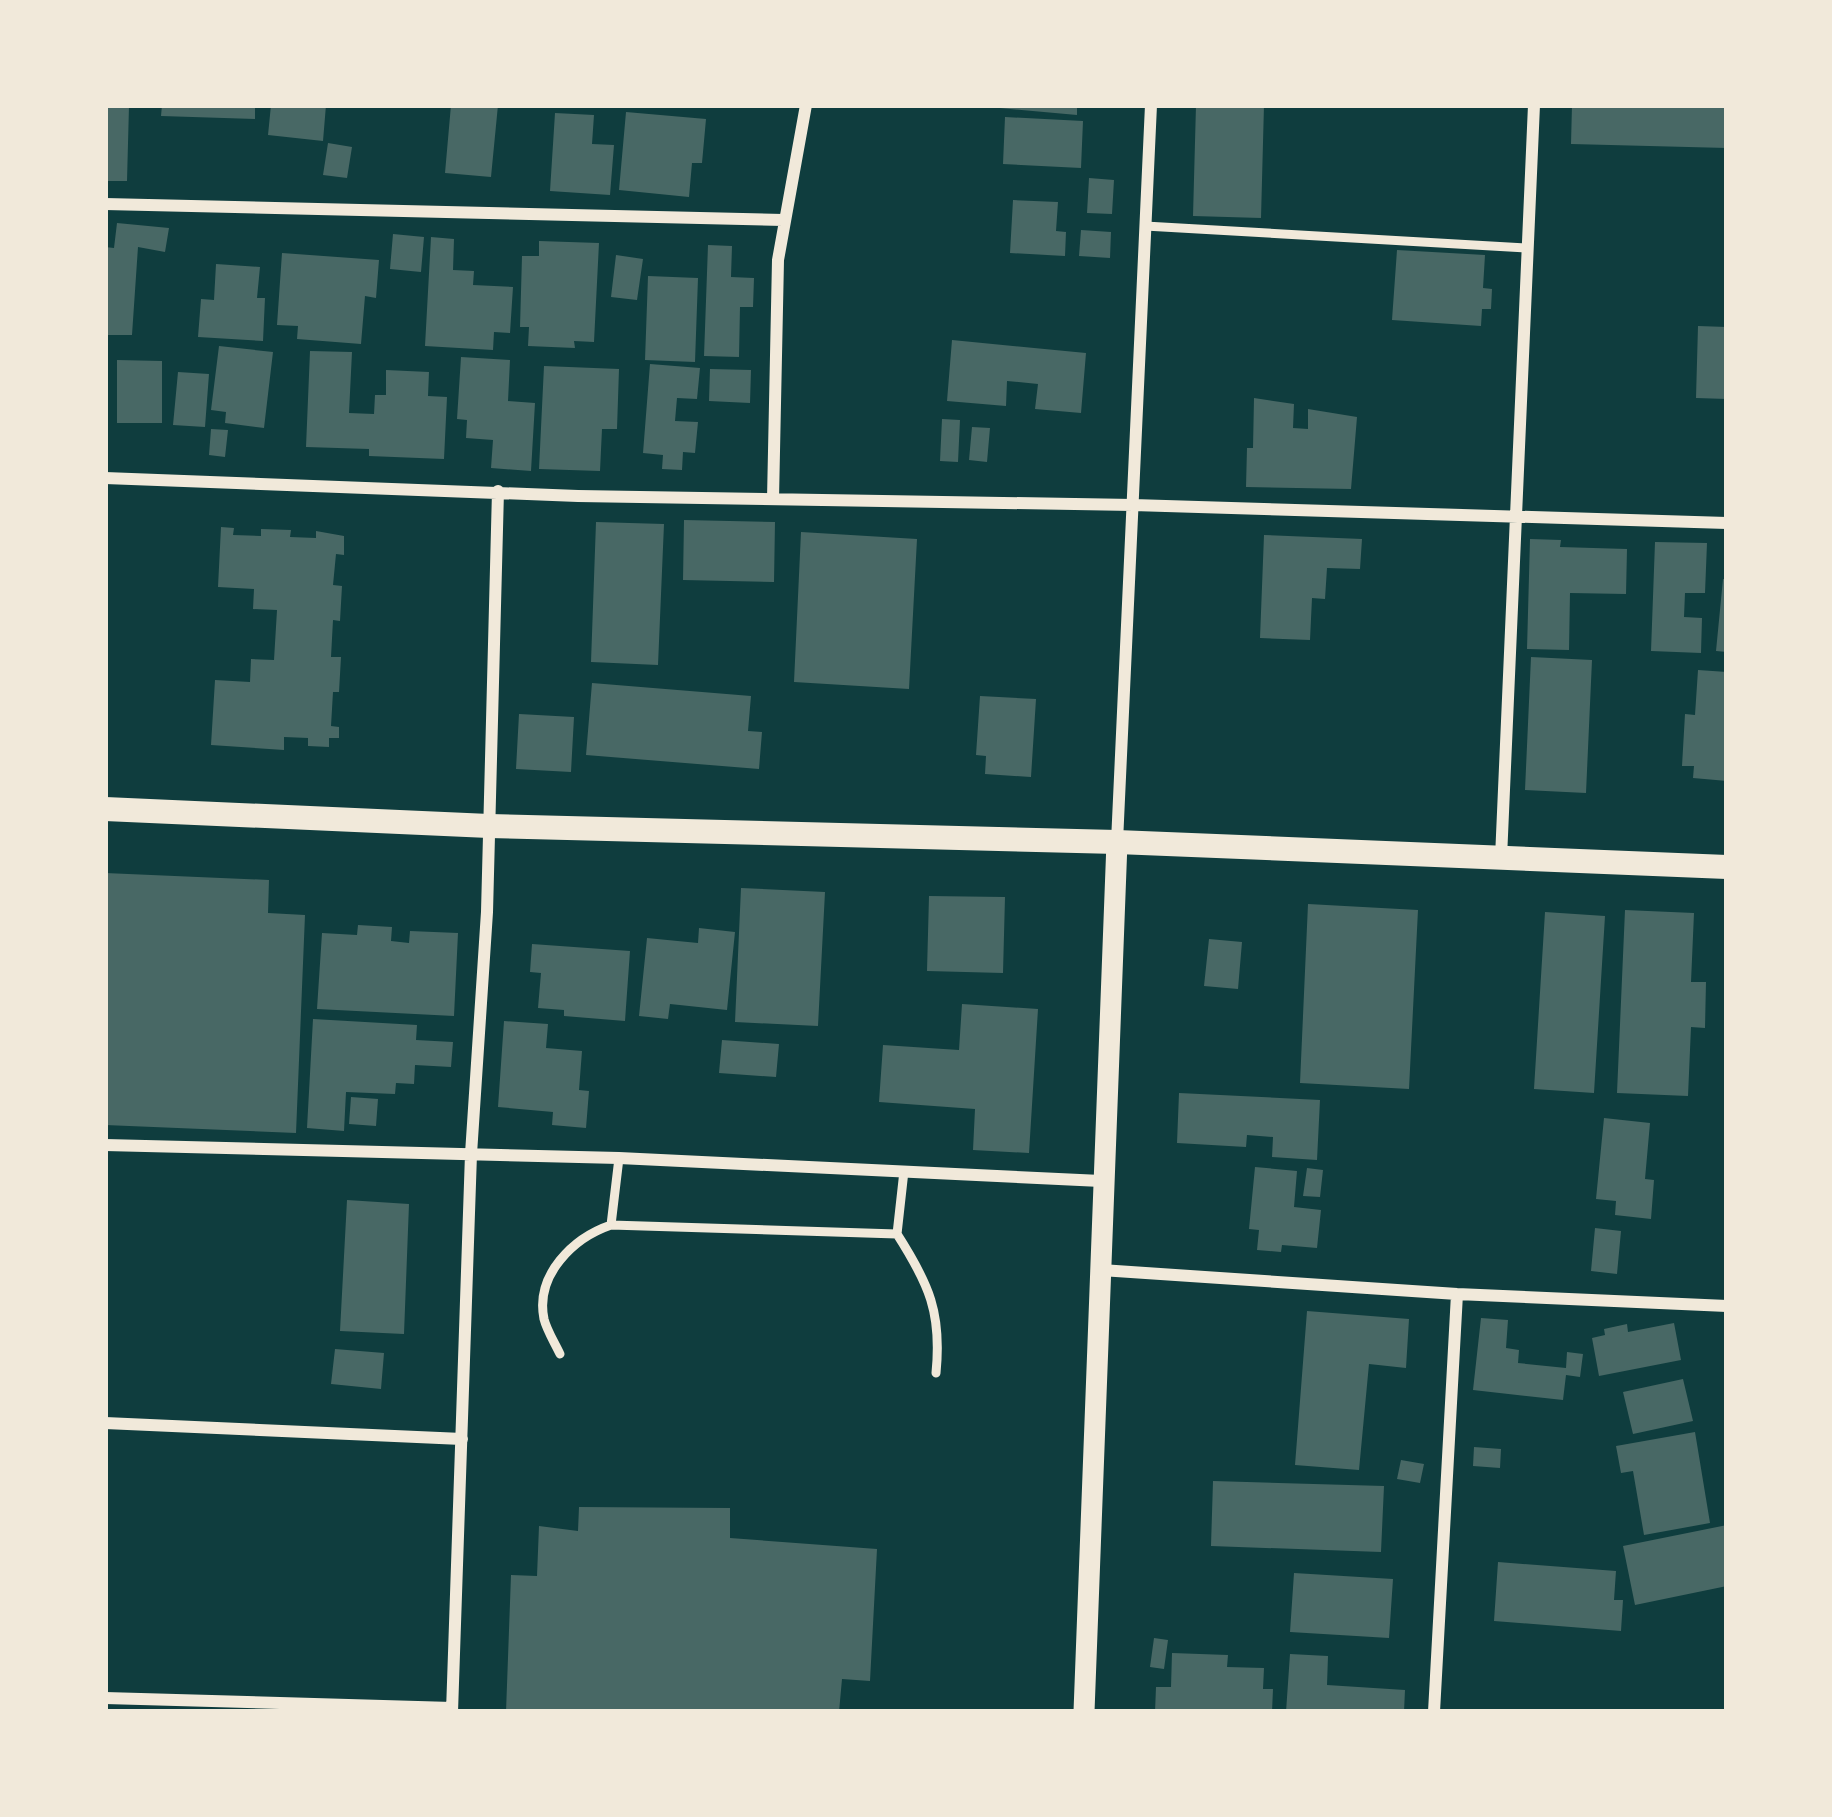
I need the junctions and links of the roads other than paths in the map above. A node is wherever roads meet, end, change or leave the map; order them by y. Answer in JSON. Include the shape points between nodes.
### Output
{"nodes":[{"id":1,"x":806,"y":105,"type":"edge"},
{"id":2,"x":1151,"y":105,"type":"edge"},
{"id":3,"x":1534,"y":105,"type":"edge"},
{"id":4,"x":105,"y":204,"type":"edge"},
{"id":5,"x":783,"y":220,"type":"junction"},
{"id":6,"x":1145,"y":226,"type":"junction"},
{"id":7,"x":1527,"y":248,"type":"junction"},
{"id":8,"x":105,"y":478,"type":"edge"},
{"id":9,"x":498,"y":491,"type":"junction"},
{"id":10,"x":773,"y":499,"type":"junction"},
{"id":11,"x":1133,"y":505,"type":"junction"},
{"id":12,"x":1517,"y":519,"type":"junction"},
{"id":13,"x":1727,"y":524,"type":"edge"},
{"id":14,"x":105,"y":809,"type":"edge"},
{"id":15,"x":489,"y":826,"type":"junction"},
{"id":16,"x":1117,"y":842,"type":"junction"},
{"id":17,"x":1502,"y":858,"type":"junction"},
{"id":18,"x":1727,"y":867,"type":"edge"},
{"id":19,"x":105,"y":1144,"type":"edge"},
{"id":20,"x":471,"y":1154,"type":"junction"},
{"id":21,"x":619,"y":1158,"type":"junction"},
{"id":22,"x":904,"y":1171,"type":"junction"},
{"id":23,"x":1101,"y":1181,"type":"junction"},
{"id":24,"x":611,"y":1225,"type":"junction"},
{"id":25,"x":897,"y":1234,"type":"junction"},
{"id":26,"x":1101,"y":1270,"type":"junction"},
{"id":27,"x":1457,"y":1294,"type":"junction"},
{"id":28,"x":1727,"y":1306,"type":"edge"},
{"id":29,"x":560,"y":1354,"type":"dead end"},
{"id":30,"x":936,"y":1373,"type":"dead end"},
{"id":31,"x":105,"y":1423,"type":"edge"},
{"id":32,"x":462,"y":1439,"type":"junction"},
{"id":33,"x":105,"y":1698,"type":"edge"},
{"id":34,"x":452,"y":1710,"type":"edge"},
{"id":35,"x":1084,"y":1712,"type":"edge"},
{"id":36,"x":1434,"y":1712,"type":"edge"}],
"edges":[{"from":1,"to":5,"type":"street"},
{"from":2,"to":6,"type":"street"},
{"from":3,"to":7,"type":"street"},
{"from":4,"to":5,"type":"street"},
{"from":5,"to":10,"type":"street"},
{"from":6,"to":7,"type":"lane"},
{"from":6,"to":11,"type":"street"},
{"from":7,"to":12,"type":"street"},
{"from":8,"to":9,"type":"street"},
{"from":9,"to":10,"type":"street"},
{"from":9,"to":15,"type":"street"},
{"from":10,"to":11,"type":"street"},
{"from":11,"to":12,"type":"street"},
{"from":11,"to":16,"type":"street"},
{"from":12,"to":13,"type":"street"},
{"from":12,"to":17,"type":"street"},
{"from":14,"to":15,"type":"main road"},
{"from":15,"to":16,"type":"main road"},
{"from":15,"to":20,"type":"street"},
{"from":16,"to":17,"type":"main road"},
{"from":16,"to":23,"type":"street"},
{"from":17,"to":18,"type":"main road"},
{"from":19,"to":20,"type":"street"},
{"from":20,"to":21,"type":"street"},
{"from":20,"to":32,"type":"street"},
{"from":21,"to":22,"type":"street"},
{"from":21,"to":24,"type":"lane"},
{"from":22,"to":23,"type":"street"},
{"from":22,"to":25,"type":"lane"},
{"from":23,"to":26,"type":"street"},
{"from":24,"to":25,"type":"lane"},
{"from":24,"to":29,"type":"lane","via":[[567,1250],[543,1287],[544,1320]]},
{"from":25,"to":30,"type":"lane","via":[[935,1309]]},
{"from":26,"to":27,"type":"street"},
{"from":26,"to":35,"type":"street"},
{"from":27,"to":28,"type":"street"},
{"from":27,"to":36,"type":"street"},
{"from":31,"to":32,"type":"street"},
{"from":32,"to":34,"type":"street"},
{"from":33,"to":34,"type":"street"}]}
